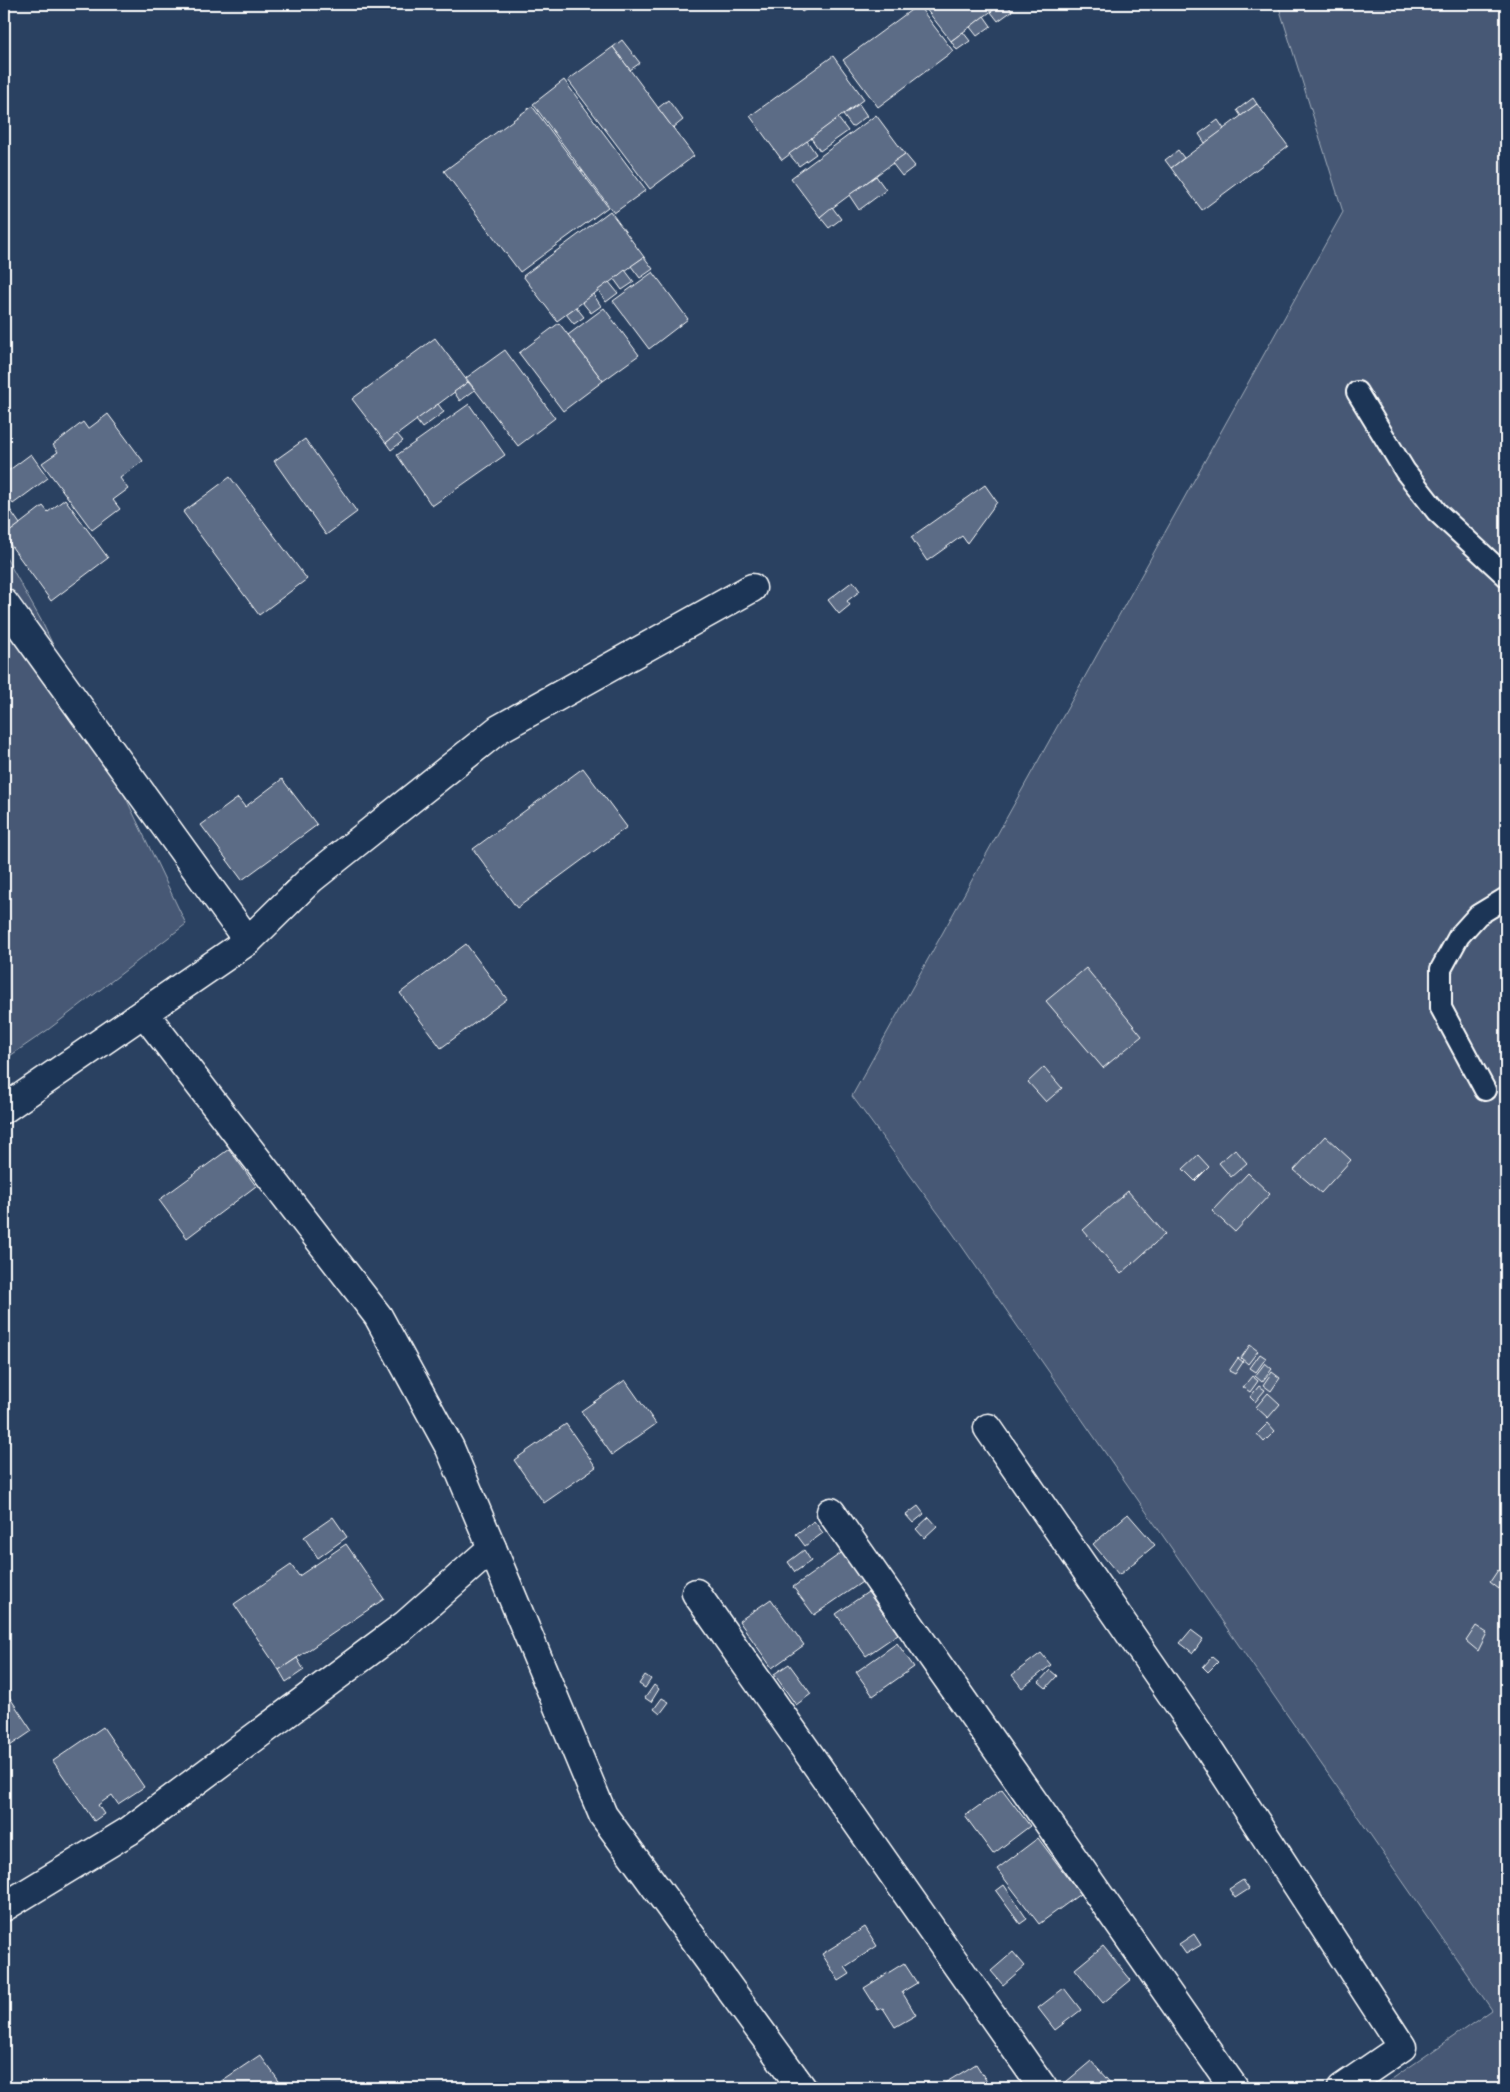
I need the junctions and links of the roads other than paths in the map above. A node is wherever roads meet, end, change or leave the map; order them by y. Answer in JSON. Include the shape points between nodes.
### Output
{"nodes":[{"id":1,"x":1357,"y":392,"type":"dead end"},
{"id":2,"x":1506,"y":576,"type":"edge"},
{"id":3,"x":752,"y":588,"type":"dead end"},
{"id":4,"x":4,"y":603,"type":"edge"},
{"id":5,"x":1506,"y":898,"type":"edge"},
{"id":6,"x":248,"y":941,"type":"junction"},
{"id":7,"x":144,"y":1013,"type":"junction"},
{"id":8,"x":1485,"y":1090,"type":"dead end"},
{"id":9,"x":4,"y":1110,"type":"edge"},
{"id":10,"x":988,"y":1428,"type":"dead end"},
{"id":11,"x":831,"y":1512,"type":"dead end"},
{"id":12,"x":492,"y":1548,"type":"junction"},
{"id":13,"x":696,"y":1593,"type":"dead end"},
{"id":14,"x":4,"y":1907,"type":"edge"},
{"id":15,"x":802,"y":2088,"type":"edge"},
{"id":16,"x":1043,"y":2088,"type":"edge"},
{"id":17,"x":1234,"y":2088,"type":"edge"},
{"id":18,"x":1342,"y":2088,"type":"edge"}],
"edges":[{"from":1,"to":2,"type":"lane","via":[[1405,471],[1437,512]]},
{"from":3,"to":6,"type":"street","via":[[499,729],[311,879]]},
{"from":4,"to":6,"type":"street"},
{"from":5,"to":8,"type":"lane","via":[[1478,915],[1459,936],[1442,969],[1441,1008]]},
{"from":6,"to":7,"type":"street"},
{"from":7,"to":9,"type":"street"},
{"from":7,"to":12,"type":"street","via":[[378,1316],[450,1448]]},
{"from":10,"to":18,"type":"street","via":[[1197,1731],[1402,2047]]},
{"from":11,"to":17,"type":"street"},
{"from":12,"to":14,"type":"street","via":[[405,1625],[129,1830]]},
{"from":12,"to":15,"type":"street","via":[[602,1815]]},
{"from":13,"to":16,"type":"street"}]}
